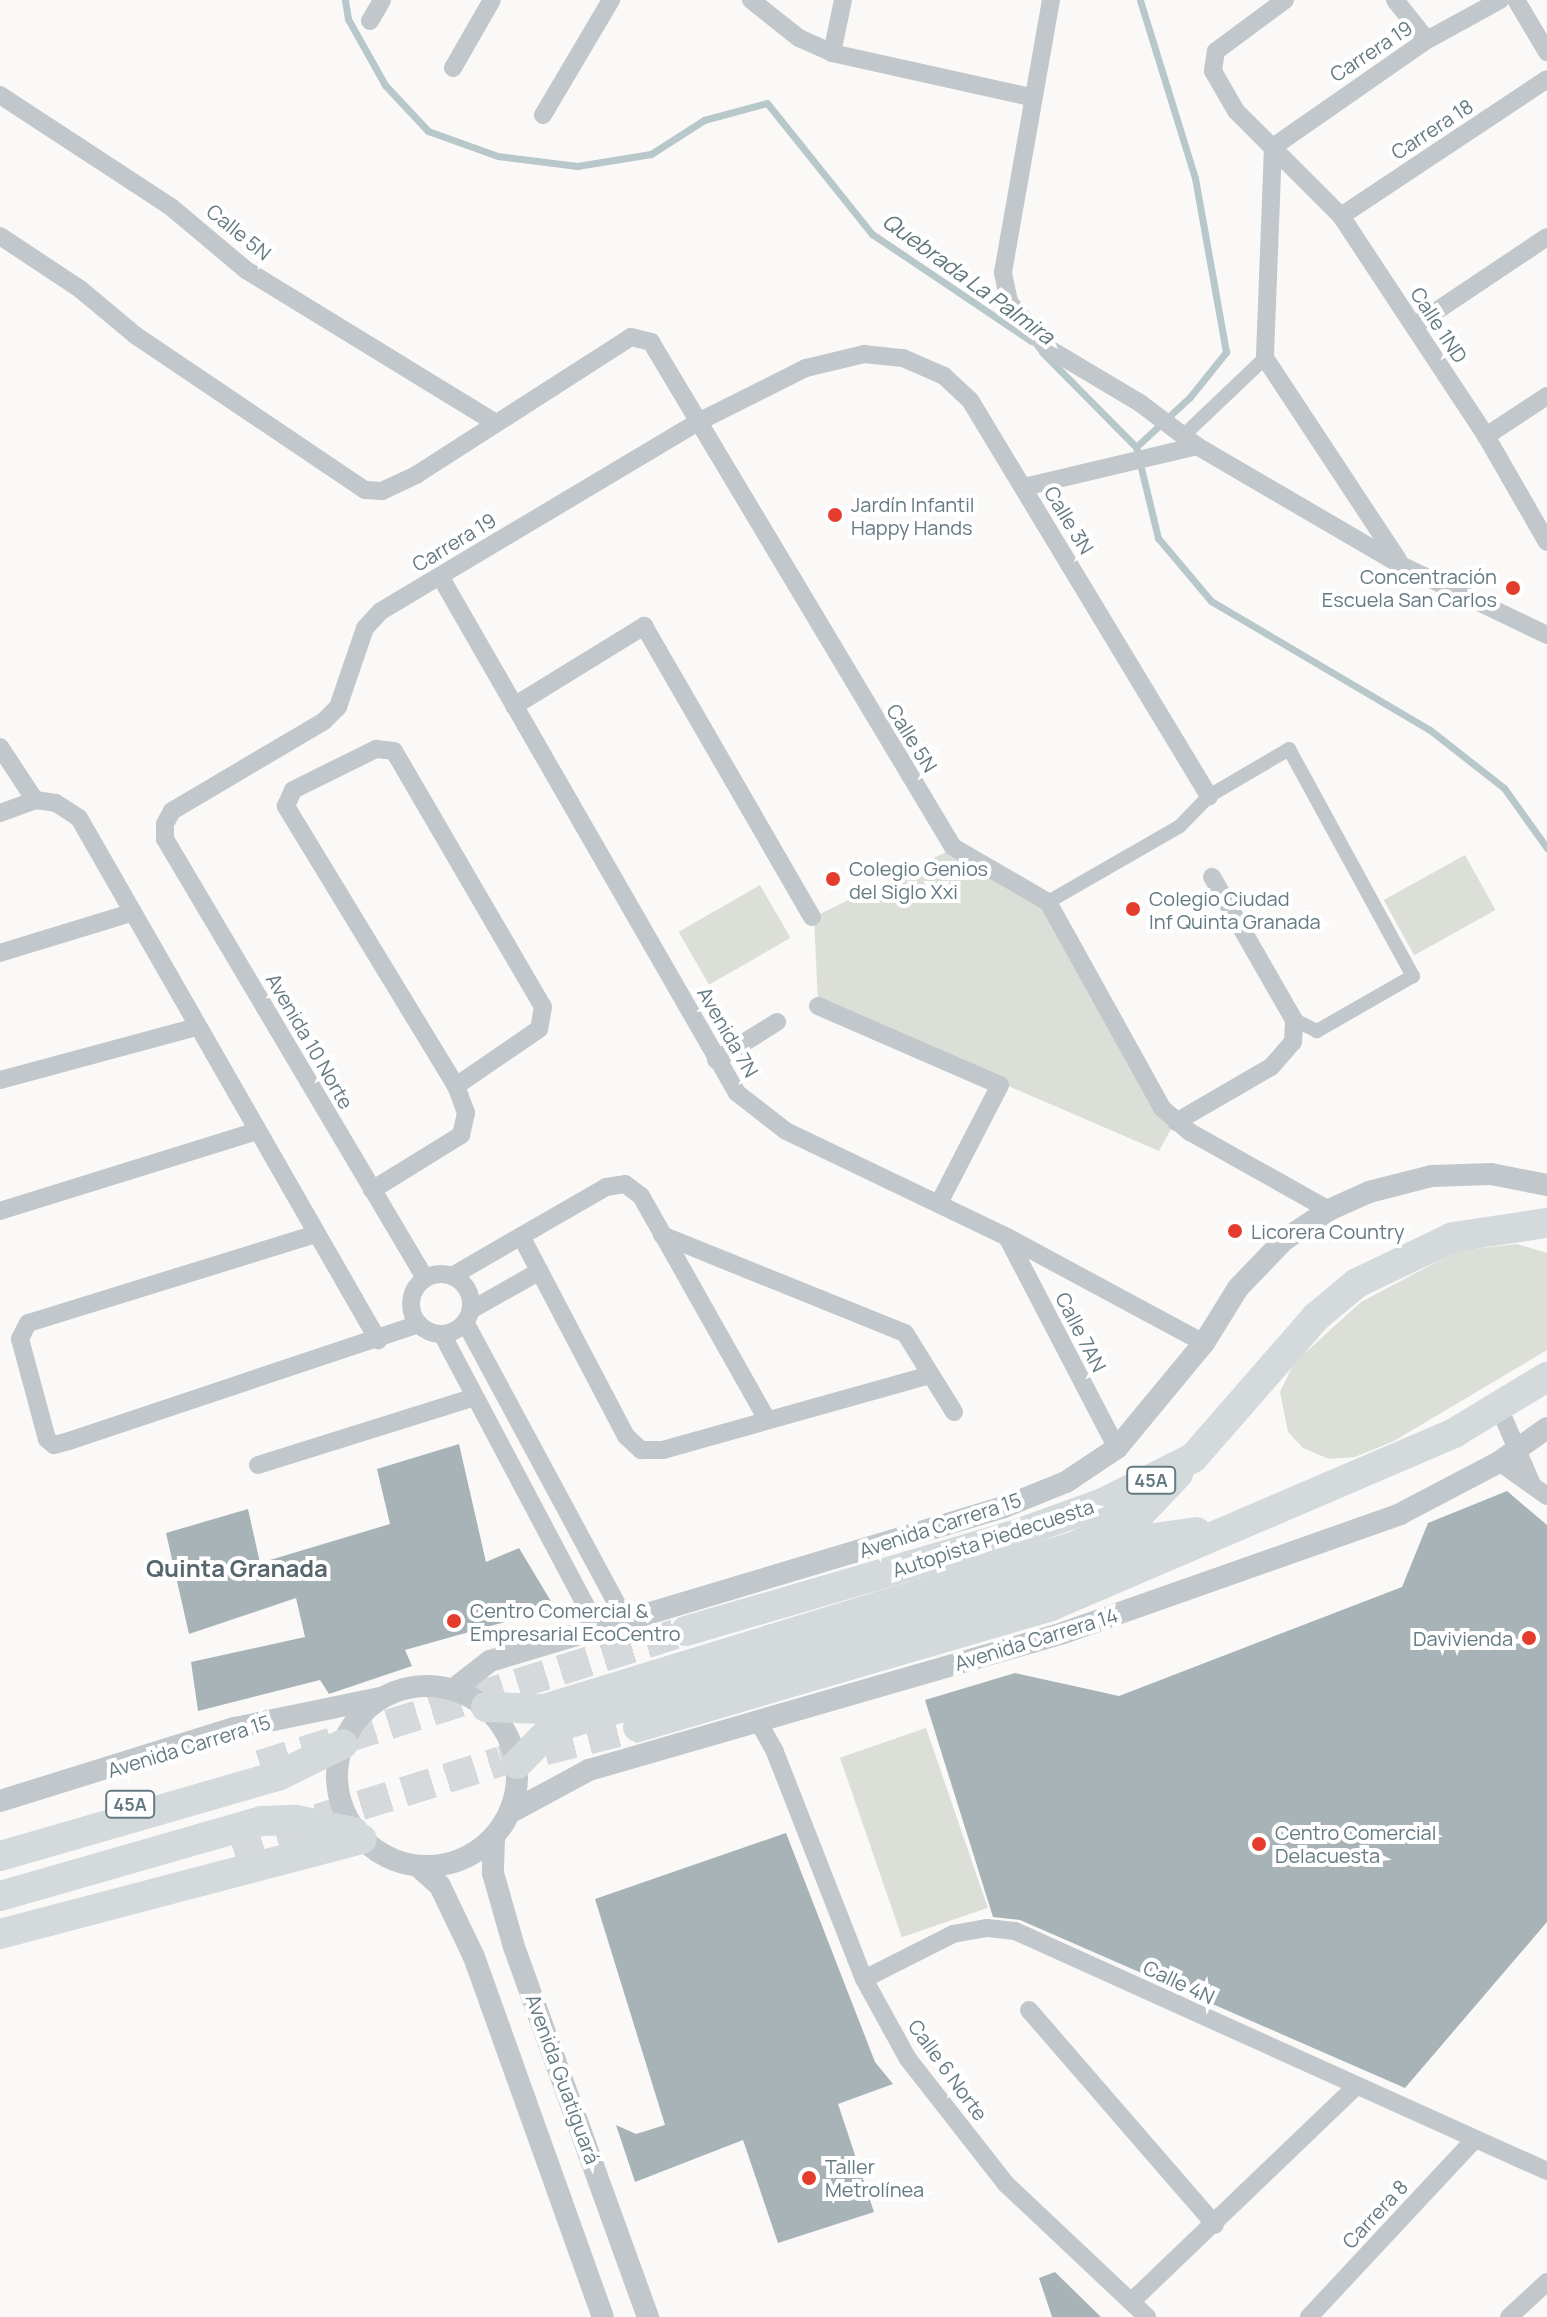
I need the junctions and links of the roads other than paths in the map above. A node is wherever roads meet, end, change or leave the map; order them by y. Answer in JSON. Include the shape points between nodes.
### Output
{"nodes":[{"id":1,"x":382,"y":0,"type":"edge"},
{"id":2,"x":492,"y":0,"type":"edge"},
{"id":3,"x":611,"y":0,"type":"edge"},
{"id":4,"x":751,"y":0,"type":"edge"},
{"id":5,"x":843,"y":0,"type":"edge"},
{"id":6,"x":1051,"y":0,"type":"edge"},
{"id":7,"x":1285,"y":0,"type":"edge"},
{"id":8,"x":1395,"y":0,"type":"edge"},
{"id":9,"x":1500,"y":0,"type":"edge"},
{"id":10,"x":1516,"y":0,"type":"edge"},
{"id":11,"x":769,"y":9,"type":"edge"},
{"id":12,"x":370,"y":21,"type":"dead end"},
{"id":13,"x":1427,"y":40,"type":"junction"},
{"id":14,"x":1547,"y":52,"type":"edge"},
{"id":15,"x":832,"y":53,"type":"junction"},
{"id":16,"x":453,"y":68,"type":"dead end"},
{"id":17,"x":1547,"y":79,"type":"edge"},
{"id":18,"x":0,"y":95,"type":"edge"},
{"id":19,"x":1031,"y":97,"type":"junction"},
{"id":20,"x":543,"y":115,"type":"dead end"},
{"id":21,"x":1273,"y":147,"type":"junction"},
{"id":22,"x":1341,"y":216,"type":"junction"},
{"id":23,"x":0,"y":236,"type":"edge"},
{"id":24,"x":1547,"y":237,"type":"edge"},
{"id":25,"x":1414,"y":326,"type":"junction"},
{"id":26,"x":1265,"y":358,"type":"junction"},
{"id":27,"x":829,"y":359,"type":"joint"},
{"id":28,"x":1547,"y":396,"type":"edge"},
{"id":29,"x":494,"y":422,"type":"junction"},
{"id":30,"x":698,"y":422,"type":"junction"},
{"id":31,"x":1486,"y":436,"type":"junction"},
{"id":32,"x":1185,"y":437,"type":"junction"},
{"id":33,"x":1024,"y":487,"type":"junction"},
{"id":34,"x":1547,"y":542,"type":"edge"},
{"id":35,"x":1401,"y":565,"type":"junction"},
{"id":36,"x":440,"y":576,"type":"junction"},
{"id":37,"x":1547,"y":635,"type":"edge"},
{"id":38,"x":514,"y":706,"type":"junction"},
{"id":39,"x":0,"y":747,"type":"edge"},
{"id":40,"x":1209,"y":796,"type":"junction"},
{"id":41,"x":35,"y":800,"type":"junction"},
{"id":42,"x":0,"y":813,"type":"edge"},
{"id":43,"x":165,"y":824,"type":"joint"},
{"id":44,"x":1212,"y":877,"type":"dead end"},
{"id":45,"x":1048,"y":902,"type":"junction"},
{"id":46,"x":131,"y":913,"type":"junction"},
{"id":47,"x":812,"y":917,"type":"dead end"},
{"id":48,"x":0,"y":953,"type":"edge"},
{"id":49,"x":818,"y":1006,"type":"dead end"},
{"id":50,"x":1294,"y":1020,"type":"junction"},
{"id":51,"x":777,"y":1022,"type":"dead end"},
{"id":52,"x":196,"y":1027,"type":"junction"},
{"id":53,"x":716,"y":1060,"type":"junction"},
{"id":54,"x":0,"y":1080,"type":"edge"},
{"id":55,"x":456,"y":1086,"type":"junction"},
{"id":56,"x":1176,"y":1122,"type":"junction"},
{"id":57,"x":257,"y":1131,"type":"junction"},
{"id":58,"x":1547,"y":1185,"type":"edge"},
{"id":59,"x":372,"y":1190,"type":"junction"},
{"id":60,"x":939,"y":1203,"type":"junction"},
{"id":61,"x":1329,"y":1210,"type":"junction"},
{"id":62,"x":0,"y":1211,"type":"edge"},
{"id":63,"x":1547,"y":1223,"type":"edge"},
{"id":64,"x":316,"y":1234,"type":"junction"},
{"id":65,"x":662,"y":1235,"type":"junction"},
{"id":66,"x":521,"y":1236,"type":"junction"},
{"id":67,"x":1007,"y":1237,"type":"junction"},
{"id":68,"x":540,"y":1271,"type":"junction"},
{"id":69,"x":452,"y":1276,"type":"junction"},
{"id":70,"x":425,"y":1278,"type":"junction"},
{"id":71,"x":468,"y":1316,"type":"junction"},
{"id":72,"x":419,"y":1324,"type":"junction"},
{"id":73,"x":442,"y":1334,"type":"junction"},
{"id":74,"x":378,"y":1340,"type":"junction"},
{"id":75,"x":1204,"y":1343,"type":"junction"},
{"id":76,"x":930,"y":1375,"type":"junction"},
{"id":77,"x":1547,"y":1377,"type":"edge"},
{"id":78,"x":475,"y":1397,"type":"junction"},
{"id":79,"x":1498,"y":1405,"type":"junction"},
{"id":80,"x":954,"y":1412,"type":"dead end"},
{"id":81,"x":766,"y":1418,"type":"junction"},
{"id":82,"x":1547,"y":1428,"type":"edge"},
{"id":83,"x":1117,"y":1448,"type":"junction"},
{"id":84,"x":1520,"y":1448,"type":"junction"},
{"id":85,"x":1193,"y":1458,"type":"junction"},
{"id":86,"x":1499,"y":1462,"type":"junction"},
{"id":87,"x":258,"y":1465,"type":"dead end"},
{"id":88,"x":1531,"y":1482,"type":"junction"},
{"id":89,"x":1547,"y":1496,"type":"edge"},
{"id":90,"x":1234,"y":1527,"type":"junction"},
{"id":91,"x":626,"y":1621,"type":"junction"},
{"id":92,"x":598,"y":1629,"type":"junction"},
{"id":93,"x":686,"y":1631,"type":"tunnel mouth"},
{"id":94,"x":454,"y":1689,"type":"junction"},
{"id":95,"x":380,"y":1698,"type":"junction"},
{"id":96,"x":486,"y":1707,"type":"junction"},
{"id":97,"x":785,"y":1714,"type":"junction"},
{"id":98,"x":758,"y":1721,"type":"junction"},
{"id":99,"x":638,"y":1727,"type":"tunnel mouth"},
{"id":100,"x":343,"y":1744,"type":"junction"},
{"id":101,"x":775,"y":1752,"type":"junction"},
{"id":102,"x":517,"y":1764,"type":"junction"},
{"id":103,"x":260,"y":1765,"type":"tunnel mouth"},
{"id":104,"x":0,"y":1801,"type":"edge"},
{"id":105,"x":511,"y":1812,"type":"junction"},
{"id":106,"x":358,"y":1835,"type":"junction"},
{"id":107,"x":494,"y":1838,"type":"junction"},
{"id":108,"x":0,"y":1842,"type":"edge"},
{"id":109,"x":232,"y":1846,"type":"tunnel mouth"},
{"id":110,"x":0,"y":1856,"type":"edge"},
{"id":111,"x":419,"y":1867,"type":"junction"},
{"id":112,"x":0,"y":1896,"type":"edge"},
{"id":113,"x":0,"y":1912,"type":"edge"},
{"id":114,"x":0,"y":1934,"type":"edge"},
{"id":115,"x":864,"y":1979,"type":"junction"},
{"id":116,"x":1029,"y":2010,"type":"dead end"},
{"id":117,"x":1355,"y":2087,"type":"junction"},
{"id":118,"x":1473,"y":2141,"type":"junction"},
{"id":119,"x":1547,"y":2171,"type":"edge"},
{"id":120,"x":1215,"y":2225,"type":"junction"},
{"id":121,"x":1547,"y":2282,"type":"edge"},
{"id":122,"x":1131,"y":2302,"type":"junction"},
{"id":123,"x":603,"y":2317,"type":"edge"},
{"id":124,"x":648,"y":2317,"type":"edge"},
{"id":125,"x":1147,"y":2317,"type":"edge"},
{"id":126,"x":1309,"y":2317,"type":"edge"},
{"id":127,"x":1509,"y":2317,"type":"edge"}],
"edges":[{"from":1,"to":12,"type":"street"},
{"from":2,"to":16,"type":"street"},
{"from":3,"to":20,"type":"street"},
{"from":4,"to":11,"type":"street"},
{"from":5,"to":15,"type":"street"},
{"from":6,"to":19,"type":"street"},
{"from":7,"to":21,"type":"street","name":"Calle 1ND","via":[[1216,51],[1212,61],[1236,111]]},
{"from":8,"to":13,"type":"street"},
{"from":9,"to":13,"type":"street","name":"Carrera 19"},
{"from":10,"to":14,"type":"street"},
{"from":11,"to":15,"type":"street"},
{"from":13,"to":21,"type":"street","name":"Carrera 19"},
{"from":15,"to":19,"type":"street"},
{"from":17,"to":22,"type":"street","name":"Carrera 18"},
{"from":18,"to":29,"type":"street","name":"Calle 5N","via":[[171,207],[246,270]]},
{"from":19,"to":32,"type":"street","via":[[1003,273],[1009,302],[1046,347],[1140,403]]},
{"from":21,"to":22,"type":"street","name":"Calle 1ND"},
{"from":21,"to":26,"type":"street"},
{"from":22,"to":25,"type":"street","name":"Calle 1ND"},
{"from":23,"to":29,"type":"street","name":"Calle 5N","via":[[80,289],[135,335],[365,490],[382,491],[416,475]]},
{"from":24,"to":25,"type":"street"},
{"from":25,"to":31,"type":"street","name":"Calle 1ND"},
{"from":26,"to":32,"type":"street"},
{"from":26,"to":35,"type":"street"},
{"from":27,"to":30,"type":"street","name":"Carrera 19"},
{"from":27,"to":33,"type":"street","name":"Calle 3N","via":[[864,354],[903,358],[944,376],[970,400]]},
{"from":28,"to":31,"type":"street"},
{"from":29,"to":30,"type":"street","name":"Calle 5N","via":[[631,337],[641,336],[651,342]]},
{"from":30,"to":36,"type":"street","name":"Carrera 19"},
{"from":30,"to":45,"type":"street","name":"Calle 5N","via":[[953,847]]},
{"from":31,"to":34,"type":"street","name":"Calle 1ND"},
{"from":32,"to":33,"type":"street","via":[[1153,456]]},
{"from":32,"to":35,"type":"street"},
{"from":33,"to":40,"type":"street","name":"Calle 3N"},
{"from":35,"to":37,"type":"street"},
{"from":36,"to":38,"type":"street","name":"Avenida 7N"},
{"from":36,"to":43,"type":"street","name":"Carrera 19","via":[[381,611],[365,628],[343,696],[324,721],[172,811]]},
{"from":38,"to":47,"type":"street","via":[[644,626]]},
{"from":38,"to":53,"type":"street","name":"Avenida 7N"},
{"from":39,"to":41,"type":"street"},
{"from":40,"to":45,"type":"street","via":[[1180,826]]},
{"from":40,"to":50,"type":"street","via":[[1289,749],[1413,976],[1317,1031]]},
{"from":41,"to":42,"type":"street"},
{"from":41,"to":46,"type":"street","via":[[56,803],[79,818]]},
{"from":43,"to":59,"type":"street","name":"Avenida 10 Norte","via":[[165,839]]},
{"from":44,"to":50,"type":"street"},
{"from":45,"to":56,"type":"street","via":[[1162,1108]]},
{"from":46,"to":48,"type":"street"},
{"from":46,"to":52,"type":"street"},
{"from":49,"to":60,"type":"street","via":[[1000,1085]]},
{"from":50,"to":56,"type":"street","via":[[1293,1042],[1271,1067]]},
{"from":51,"to":53,"type":"street"},
{"from":52,"to":54,"type":"street"},
{"from":52,"to":57,"type":"street"},
{"from":53,"to":60,"type":"street","name":"Avenida 7N","via":[[737,1093],[786,1131]]},
{"from":55,"to":55,"type":"street","via":[[539,1029],[543,1007],[394,751],[376,749],[293,790],[286,806]]},
{"from":55,"to":59,"type":"street","via":[[466,1113],[461,1135]]},
{"from":56,"to":61,"type":"street"},
{"from":57,"to":62,"type":"street"},
{"from":57,"to":64,"type":"street"},
{"from":58,"to":61,"type":"street","name":"Avenida Carrera 15","via":[[1491,1174],[1432,1176],[1369,1192]]},
{"from":59,"to":70,"type":"street","name":"Avenida 10 Norte"},
{"from":60,"to":67,"type":"street","name":"Avenida 7N"},
{"from":61,"to":75,"type":"street","name":"Avenida Carrera 15","via":[[1284,1240],[1238,1288]]},
{"from":63,"to":85,"type":"highway","name":"Autopista Piedecuesta","number":"45A","via":[[1453,1237],[1357,1283],[1316,1317]]},
{"from":64,"to":74,"type":"street"},
{"from":64,"to":74,"type":"street","via":[[28,1323],[20,1339],[47,1439],[54,1445],[69,1441]]},
{"from":65,"to":66,"type":"street","via":[[641,1196],[625,1184],[606,1187]]},
{"from":65,"to":76,"type":"street","via":[[905,1333]]},
{"from":65,"to":81,"type":"street"},
{"from":66,"to":68,"type":"street"},
{"from":66,"to":69,"type":"street"},
{"from":67,"to":75,"type":"street","name":"Avenida 7N"},
{"from":67,"to":83,"type":"street","name":"Calle 7AN"},
{"from":68,"to":71,"type":"street"},
{"from":68,"to":81,"type":"street","via":[[626,1436],[641,1450],[663,1450]]},
{"from":69,"to":70,"type":"street"},
{"from":69,"to":71,"type":"street","via":[[464,1284]]},
{"from":70,"to":72,"type":"street","via":[[411,1300]]},
{"from":71,"to":73,"type":"street"},
{"from":71,"to":91,"type":"street"},
{"from":72,"to":73,"type":"street"},
{"from":72,"to":74,"type":"street"},
{"from":73,"to":78,"type":"street"},
{"from":75,"to":83,"type":"street","name":"Avenida Carrera 15"},
{"from":76,"to":80,"type":"street"},
{"from":76,"to":81,"type":"street"},
{"from":77,"to":79,"type":"highway"},
{"from":78,"to":87,"type":"street"},
{"from":78,"to":92,"type":"street"},
{"from":79,"to":84,"type":"street"},
{"from":79,"to":90,"type":"highway","via":[[1454,1433]]},
{"from":82,"to":84,"type":"street","name":"Avenida Carrera 14"},
{"from":83,"to":91,"type":"street","name":"Avenida Carrera 15","via":[[1066,1482],[1004,1507]]},
{"from":84,"to":86,"type":"street","name":"Avenida Carrera 14"},
{"from":84,"to":88,"type":"street"},
{"from":85,"to":93,"type":"highway","name":"Autopista Piedecuesta","number":"45A","via":[[1103,1503],[1017,1534]]},
{"from":85,"to":96,"type":"highway","via":[[1138,1516],[1073,1547],[544,1709]]},
{"from":86,"to":88,"type":"street"},
{"from":86,"to":97,"type":"street","name":"Avenida Carrera 14","via":[[1386,1519],[1063,1633]]},
{"from":88,"to":89,"type":"street"},
{"from":90,"to":99,"type":"highway","via":[[1051,1606]]},
{"from":90,"to":102,"type":"highway","via":[[1147,1539],[1028,1583],[551,1729]]},
{"from":91,"to":92,"type":"street","name":"Avenida Carrera 15"},
{"from":92,"to":94,"type":"street","name":"Avenida Carrera 15","via":[[490,1661]]},
{"from":94,"to":95,"type":"street","via":[[403,1688]]},
{"from":94,"to":96,"type":"street"},
{"from":95,"to":100,"type":"street","via":[[355,1721]]},
{"from":95,"to":104,"type":"street","name":"Avenida Carrera 15","via":[[235,1728]]},
{"from":96,"to":102,"type":"street","via":[[501,1723]]},
{"from":97,"to":98,"type":"street","name":"Avenida Carrera 14"},
{"from":97,"to":101,"type":"street"},
{"from":98,"to":101,"type":"street","name":"Calle 6 Norte"},
{"from":98,"to":105,"type":"street","name":"Avenida Carrera 14","via":[[589,1770]]},
{"from":100,"to":106,"type":"street","via":[[338,1787]]},
{"from":100,"to":110,"type":"highway","via":[[280,1775]]},
{"from":101,"to":115,"type":"street","name":"Calle 6 Norte"},
{"from":102,"to":105,"type":"street"},
{"from":103,"to":108,"type":"highway","number":"45A"},
{"from":105,"to":107,"type":"street"},
{"from":106,"to":111,"type":"street","via":[[388,1858]]},
{"from":106,"to":112,"type":"highway","via":[[296,1820],[262,1821]]},
{"from":106,"to":114,"type":"highway"},
{"from":107,"to":111,"type":"street","via":[[472,1855],[446,1865]]},
{"from":107,"to":124,"type":"street","name":"Avenida Guatiguará","via":[[493,1873],[514,1947]]},
{"from":109,"to":113,"type":"highway"},
{"from":111,"to":123,"type":"street","name":"Avenida Guatiguará","via":[[440,1886],[474,1957]]},
{"from":115,"to":117,"type":"street","name":"Calle 4N","via":[[953,1934],[987,1928],[1015,1931]]},
{"from":115,"to":122,"type":"street","name":"Calle 6 Norte","via":[[908,2059],[1006,2184]]},
{"from":116,"to":120,"type":"street"},
{"from":117,"to":118,"type":"street","name":"Calle 4N"},
{"from":117,"to":120,"type":"street"},
{"from":118,"to":119,"type":"street","name":"Calle 4N"},
{"from":118,"to":126,"type":"street","name":"Carrera 8"},
{"from":120,"to":122,"type":"street"},
{"from":121,"to":127,"type":"street"},
{"from":122,"to":125,"type":"street","name":"Calle 6 Norte"}]}
